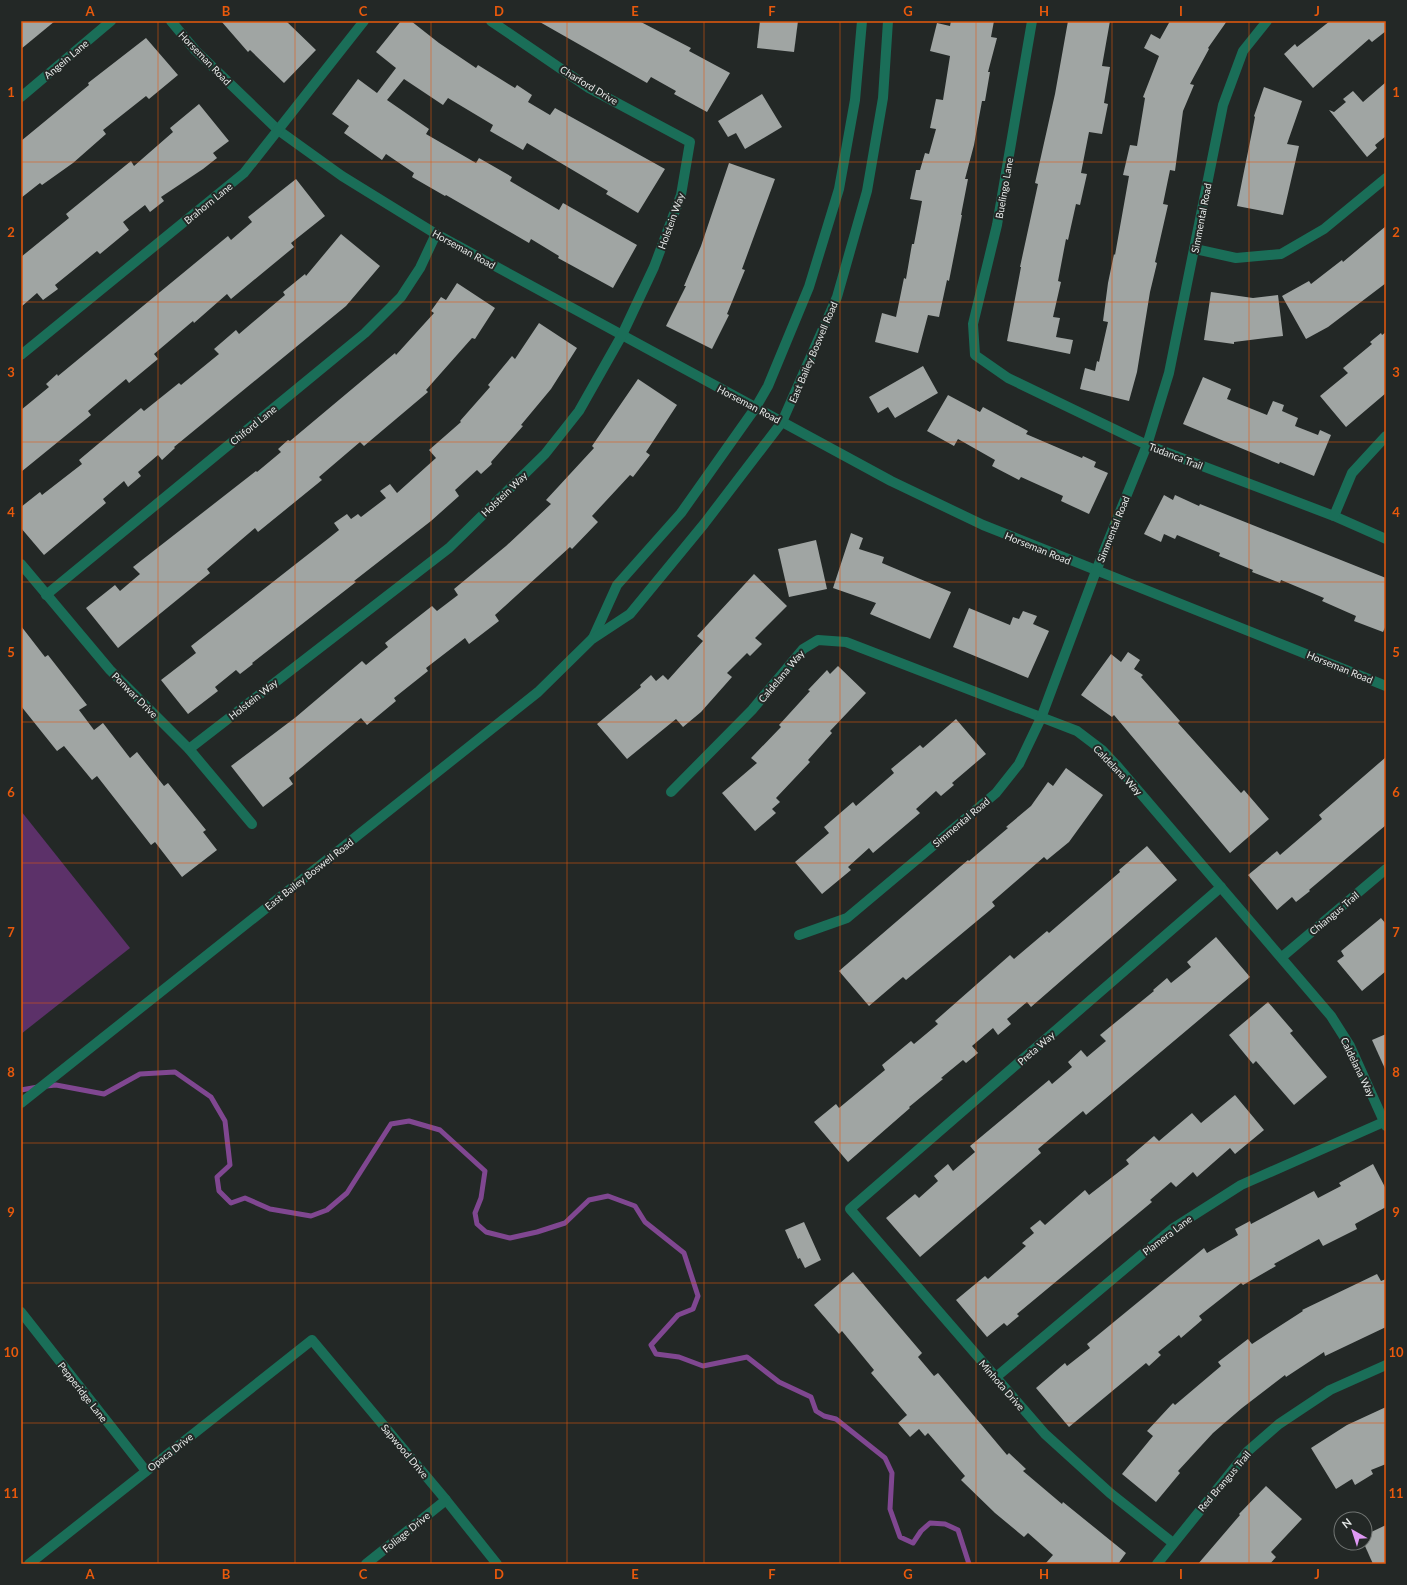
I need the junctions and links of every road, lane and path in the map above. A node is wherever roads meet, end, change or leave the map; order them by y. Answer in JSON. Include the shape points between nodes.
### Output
{"nodes":[{"id":1,"x":111,"y":21,"type":"edge"},
{"id":2,"x":171,"y":21,"type":"edge"},
{"id":3,"x":364,"y":21,"type":"edge"},
{"id":4,"x":491,"y":21,"type":"edge"},
{"id":5,"x":862,"y":21,"type":"edge"},
{"id":6,"x":888,"y":21,"type":"edge"},
{"id":7,"x":1032,"y":21,"type":"edge"},
{"id":8,"x":1267,"y":21,"type":"edge"},
{"id":9,"x":21,"y":97,"type":"edge"},
{"id":10,"x":278,"y":130,"type":"junction"},
{"id":11,"x":690,"y":142,"type":"joint"},
{"id":12,"x":1386,"y":178,"type":"edge"},
{"id":13,"x":436,"y":234,"type":"junction"},
{"id":14,"x":1195,"y":249,"type":"junction"},
{"id":15,"x":622,"y":335,"type":"junction"},
{"id":16,"x":21,"y":355,"type":"edge"},
{"id":17,"x":975,"y":355,"type":"joint"},
{"id":18,"x":756,"y":407,"type":"junction"},
{"id":19,"x":782,"y":422,"type":"junction"},
{"id":20,"x":1386,"y":436,"type":"edge"},
{"id":21,"x":1147,"y":445,"type":"junction"},
{"id":22,"x":1334,"y":516,"type":"junction"},
{"id":23,"x":1386,"y":539,"type":"edge"},
{"id":24,"x":21,"y":564,"type":"edge"},
{"id":25,"x":1096,"y":571,"type":"junction"},
{"id":26,"x":46,"y":595,"type":"junction"},
{"id":27,"x":592,"y":639,"type":"junction"},
{"id":28,"x":1386,"y":686,"type":"edge"},
{"id":29,"x":1041,"y":718,"type":"junction"},
{"id":30,"x":188,"y":749,"type":"junction"},
{"id":31,"x":671,"y":792,"type":"dead end"},
{"id":32,"x":252,"y":824,"type":"dead end"},
{"id":33,"x":1386,"y":869,"type":"edge"},
{"id":34,"x":1221,"y":887,"type":"junction"},
{"id":35,"x":799,"y":935,"type":"dead end"},
{"id":36,"x":1282,"y":957,"type":"junction"},
{"id":37,"x":21,"y":1103,"type":"edge"},
{"id":38,"x":1385,"y":1123,"type":"edge"},
{"id":39,"x":850,"y":1209,"type":"joint"},
{"id":40,"x":21,"y":1312,"type":"edge"},
{"id":41,"x":312,"y":1340,"type":"joint"},
{"id":42,"x":1386,"y":1365,"type":"edge"},
{"id":43,"x":995,"y":1378,"type":"junction"},
{"id":44,"x":146,"y":1471,"type":"junction"},
{"id":45,"x":446,"y":1500,"type":"junction"},
{"id":46,"x":1174,"y":1543,"type":"junction"},
{"id":47,"x":28,"y":1564,"type":"edge"},
{"id":48,"x":366,"y":1564,"type":"edge"},
{"id":49,"x":497,"y":1564,"type":"edge"},
{"id":50,"x":1156,"y":1564,"type":"edge"}],
"edges":[{"from":1,"to":9,"type":"street","name":"Angein Lane"},
{"from":2,"to":10,"type":"street","name":"Horseman Road","via":[[195,50]]},
{"from":3,"to":10,"type":"street","name":"Brahorn Lane"},
{"from":4,"to":11,"type":"street","name":"Charford Drive","via":[[589,88]]},
{"from":5,"to":18,"type":"street","name":"East Bailey Boswell Road","via":[[855,100],[839,189],[809,287],[768,386]]},
{"from":6,"to":19,"type":"street","name":"East Bailey Boswell Road","via":[[883,98],[867,191],[837,297]]},
{"from":7,"to":17,"type":"street","name":"Buelingo Lane","via":[[997,225],[973,324]]},
{"from":8,"to":14,"type":"street","name":"Simmental Road","via":[[1243,51],[1223,105]]},
{"from":10,"to":13,"type":"street","name":"Horseman Road","via":[[342,176]]},
{"from":10,"to":16,"type":"street","name":"Brahorn Lane","via":[[244,173]]},
{"from":11,"to":15,"type":"street","name":"Holstein Way","via":[[681,195],[654,268]]},
{"from":12,"to":14,"type":"street","via":[[1324,229],[1281,254],[1236,258]]},
{"from":13,"to":15,"type":"street","name":"Horseman Road"},
{"from":13,"to":26,"type":"street","name":"Chiford Lane","via":[[420,268],[401,297],[365,333]]},
{"from":14,"to":21,"type":"street","name":"Simmental Road","via":[[1169,374]]},
{"from":15,"to":18,"type":"street","name":"Horseman Road"},
{"from":15,"to":30,"type":"street","name":"Holstein Way","via":[[579,411],[545,454],[448,548]]},
{"from":17,"to":21,"type":"street","name":"Tudanca Trail","via":[[1008,378]]},
{"from":18,"to":19,"type":"street","name":"Horseman Road"},
{"from":18,"to":27,"type":"street","name":"East Bailey Boswell Road","via":[[681,513],[617,585]]},
{"from":19,"to":25,"type":"street","name":"Horseman Road","via":[[983,525]]},
{"from":19,"to":27,"type":"street","name":"East Bailey Boswell Road","via":[[704,524],[630,614]]},
{"from":20,"to":22,"type":"street","via":[[1352,473]]},
{"from":21,"to":22,"type":"street","name":"Tudanca Trail"},
{"from":21,"to":25,"type":"street","name":"Simmental Road"},
{"from":22,"to":23,"type":"street","name":"Tudanca Trail"},
{"from":24,"to":26,"type":"street","name":"Ponwar Drive"},
{"from":25,"to":28,"type":"street","name":"Horseman Road"},
{"from":25,"to":29,"type":"street","name":"Simmental Road"},
{"from":26,"to":30,"type":"street","name":"Ponwar Drive","via":[[110,670]]},
{"from":27,"to":37,"type":"street","name":"East Bailey Boswell Road","via":[[538,692]]},
{"from":29,"to":31,"type":"street","name":"Caldelana Way","via":[[846,642],[818,640],[803,649],[752,710]]},
{"from":29,"to":34,"type":"street","name":"Caldelana Way","via":[[1077,731],[1102,750]]},
{"from":29,"to":35,"type":"street","name":"Simmental Road","via":[[1019,764],[996,792],[847,918]]},
{"from":30,"to":32,"type":"street","name":"Ponwar Drive"},
{"from":33,"to":36,"type":"street","name":"Chiangus Trail"},
{"from":34,"to":36,"type":"street","name":"Caldelana Way"},
{"from":34,"to":39,"type":"street","name":"Preta Way"},
{"from":36,"to":38,"type":"street","name":"Caldelana Way","via":[[1331,1016],[1350,1046]]},
{"from":38,"to":43,"type":"street","name":"Plamera Lane","via":[[1241,1185],[1172,1229]]},
{"from":39,"to":43,"type":"street","name":"Minhota Drive"},
{"from":40,"to":44,"type":"street","name":"Pepperidge Lane"},
{"from":41,"to":44,"type":"street","name":"Opaca Drive"},
{"from":41,"to":45,"type":"street","name":"Sapwood Drive"},
{"from":42,"to":46,"type":"street","name":"Red Brangus Trail","via":[[1330,1390],[1279,1424],[1248,1451]]},
{"from":43,"to":46,"type":"street","name":"Minhota Drive","via":[[1045,1434],[1110,1493]]},
{"from":44,"to":47,"type":"street","name":"Opaca Drive"},
{"from":45,"to":48,"type":"street","name":"Foliage Drive"},
{"from":45,"to":49,"type":"street","name":"Sapwood Drive"},
{"from":46,"to":50,"type":"street","name":"Red Brangus Trail"}]}
